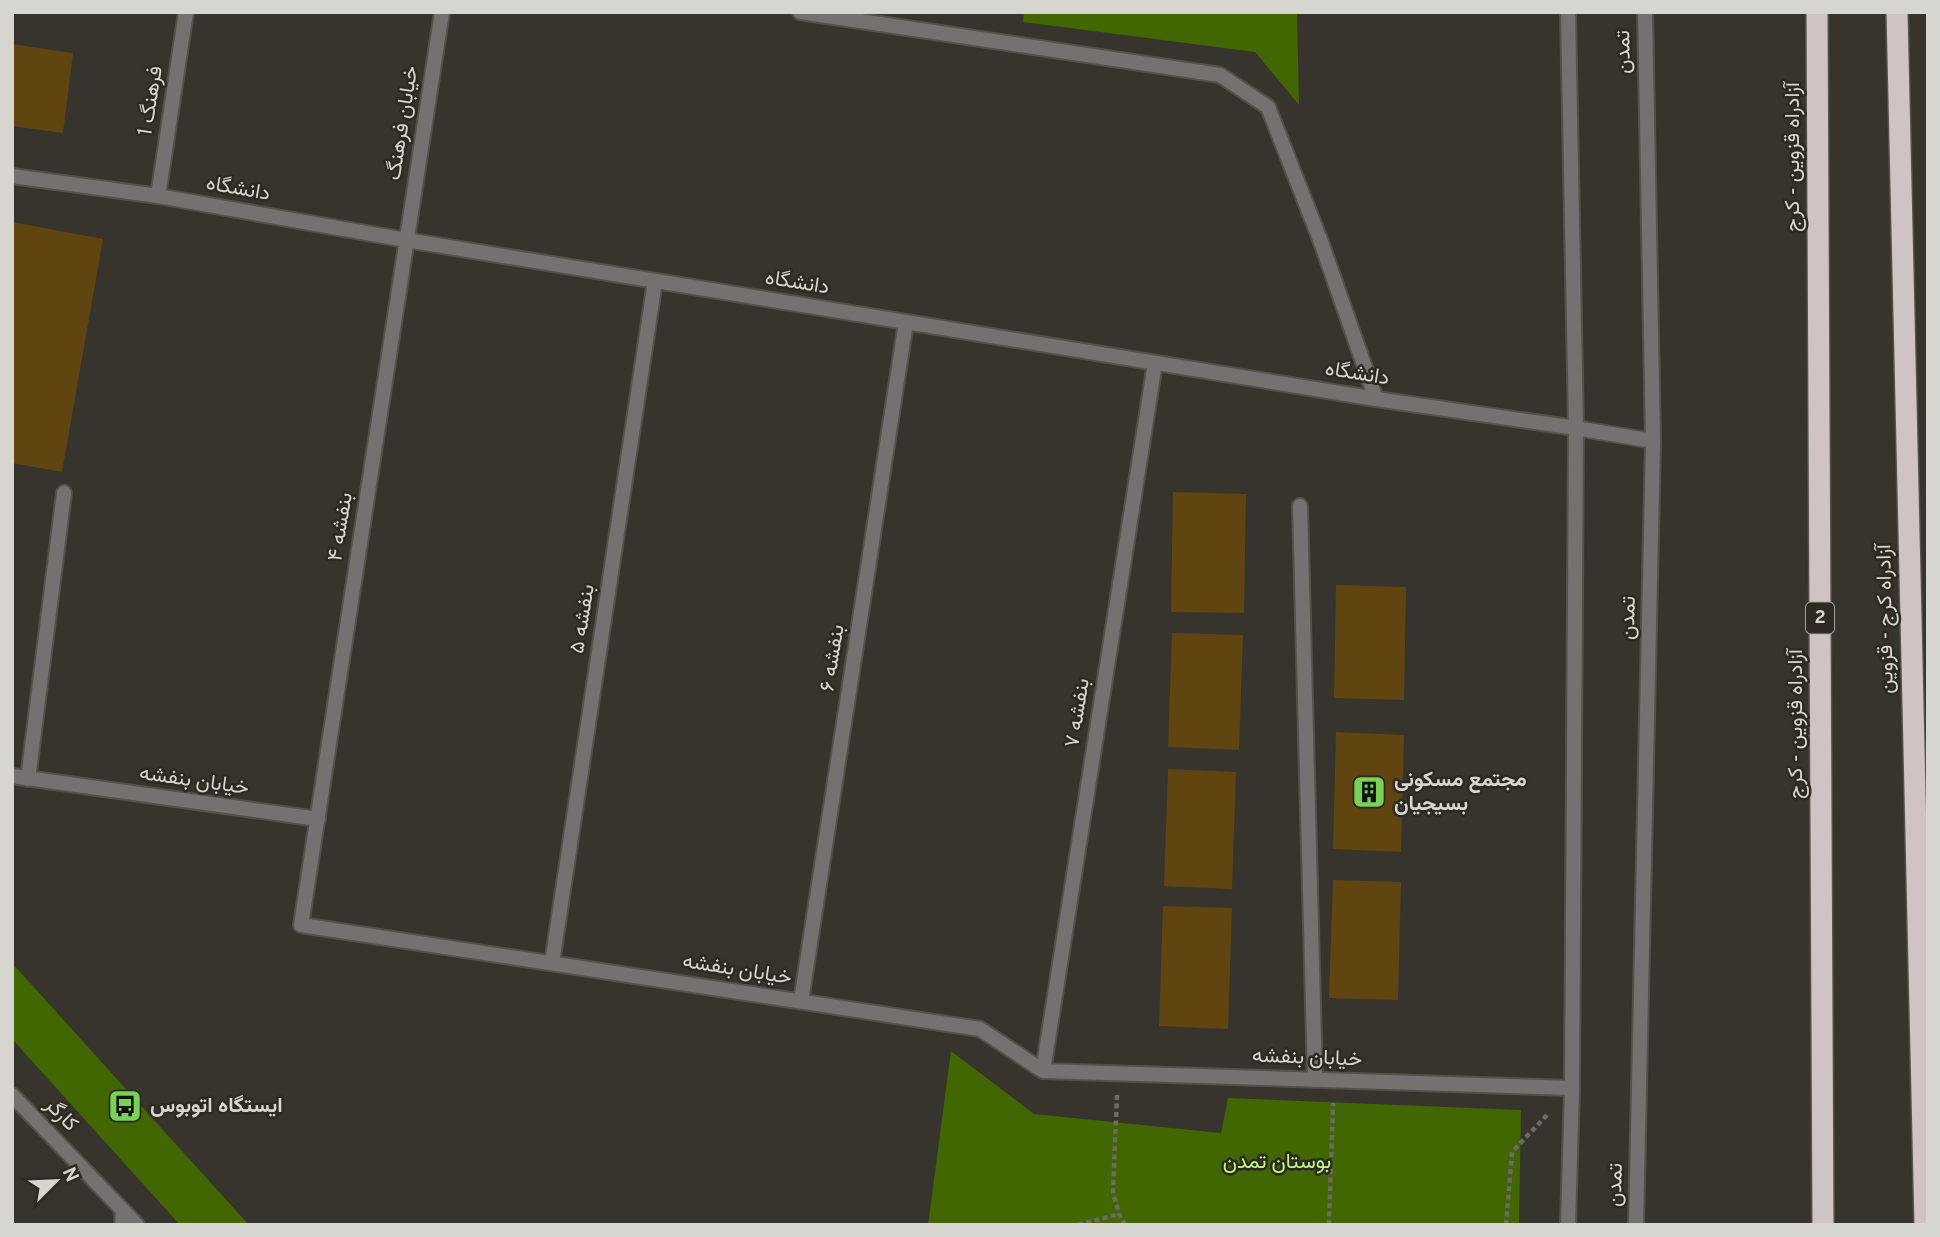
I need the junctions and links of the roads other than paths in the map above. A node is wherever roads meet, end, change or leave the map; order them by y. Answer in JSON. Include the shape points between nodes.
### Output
{"nodes":[{"id":1,"x":186,"y":12,"type":"edge"},
{"id":2,"x":442,"y":12,"type":"edge"},
{"id":3,"x":800,"y":12,"type":"edge"},
{"id":4,"x":1568,"y":12,"type":"edge"},
{"id":5,"x":1645,"y":12,"type":"edge"},
{"id":6,"x":1817,"y":12,"type":"edge"},
{"id":7,"x":1897,"y":12,"type":"edge"},
{"id":8,"x":12,"y":176,"type":"edge"},
{"id":9,"x":158,"y":197,"type":"junction"},
{"id":10,"x":406,"y":240,"type":"junction"},
{"id":11,"x":655,"y":281,"type":"junction"},
{"id":12,"x":906,"y":322,"type":"junction"},
{"id":13,"x":1155,"y":363,"type":"junction"},
{"id":14,"x":1376,"y":399,"type":"junction"},
{"id":15,"x":1576,"y":428,"type":"junction"},
{"id":16,"x":1653,"y":440,"type":"junction"},
{"id":17,"x":64,"y":493,"type":"dead end"},
{"id":18,"x":1300,"y":506,"type":"dead end"},
{"id":19,"x":12,"y":776,"type":"edge"},
{"id":20,"x":28,"y":779,"type":"junction"},
{"id":21,"x":318,"y":820,"type":"junction"},
{"id":22,"x":552,"y":963,"type":"junction"},
{"id":23,"x":801,"y":1001,"type":"junction"},
{"id":24,"x":1043,"y":1071,"type":"junction"},
{"id":25,"x":1315,"y":1080,"type":"junction"},
{"id":26,"x":1572,"y":1088,"type":"junction"},
{"id":27,"x":12,"y":1095,"type":"edge"},
{"id":28,"x":123,"y":1217,"type":"edge"},
{"id":29,"x":137,"y":1225,"type":"edge"},
{"id":30,"x":1568,"y":1225,"type":"edge"},
{"id":31,"x":1636,"y":1225,"type":"edge"},
{"id":32,"x":1823,"y":1225,"type":"edge"},
{"id":33,"x":1925,"y":1225,"type":"edge"}],
"edges":[{"from":1,"to":9,"type":"street","name":"فرهنگ 1"},
{"from":2,"to":10,"type":"street","name":"خیابان فرهنگ"},
{"from":3,"to":14,"type":"street","via":[[1220,75],[1249,94],[1268,107]]},
{"from":4,"to":15,"type":"street"},
{"from":5,"to":16,"type":"street","name":"تمدن"},
{"from":6,"to":32,"type":"highway","name":"آزادراه قزوین - کرج","number":"2"},
{"from":7,"to":33,"type":"highway","name":"آزادراه کرج - قزوین"},
{"from":8,"to":9,"type":"street","name":"دانشگاه"},
{"from":9,"to":10,"type":"street","name":"دانشگاه"},
{"from":10,"to":11,"type":"street","name":"دانشگاه"},
{"from":10,"to":21,"type":"street","name":"بنفشه ۴"},
{"from":11,"to":12,"type":"street","name":"دانشگاه"},
{"from":11,"to":22,"type":"street","name":"بنفشه ۵"},
{"from":12,"to":13,"type":"street","name":"دانشگاه"},
{"from":12,"to":23,"type":"street","name":"بنفشه ۶"},
{"from":13,"to":14,"type":"street","name":"دانشگاه"},
{"from":13,"to":24,"type":"street","name":"بنفشه ۷"},
{"from":14,"to":15,"type":"street","name":"دانشگاه"},
{"from":15,"to":16,"type":"street","name":"دانشگاه"},
{"from":15,"to":26,"type":"street"},
{"from":16,"to":31,"type":"street","name":"تمدن"},
{"from":17,"to":20,"type":"street"},
{"from":18,"to":25,"type":"street"},
{"from":19,"to":20,"type":"street","name":"خیابان بنفشه"},
{"from":20,"to":21,"type":"street","name":"خیابان بنفشه"},
{"from":21,"to":22,"type":"street","name":"خیابان بنفشه","via":[[301,925]]},
{"from":22,"to":23,"type":"street","name":"خیابان بنفشه"},
{"from":23,"to":24,"type":"street","name":"خیابان بنفشه","via":[[980,1029]]},
{"from":24,"to":25,"type":"street","name":"خیابان بنفشه"},
{"from":25,"to":26,"type":"street","name":"خیابان بنفشه"},
{"from":26,"to":30,"type":"street"},
{"from":27,"to":28,"type":"street","name":"کارگر"},
{"from":28,"to":29,"type":"street","name":"کارگر"}]}
